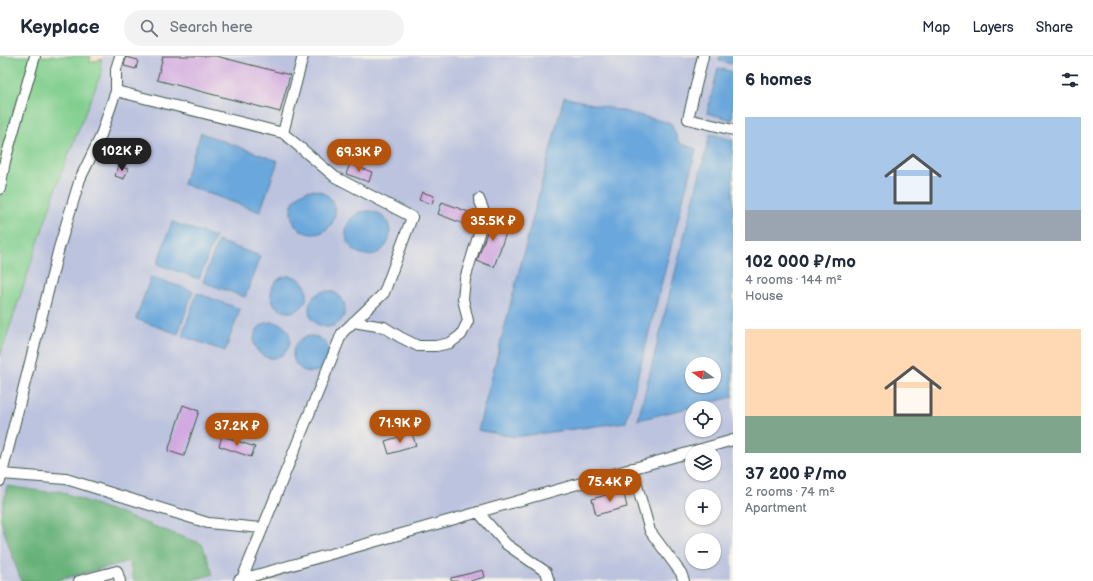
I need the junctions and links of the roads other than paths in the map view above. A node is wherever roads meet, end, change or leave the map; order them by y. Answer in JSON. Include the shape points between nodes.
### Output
{"nodes":[{"id":1,"x":35,"y":56,"type":"edge"},
{"id":2,"x":120,"y":56,"type":"edge"},
{"id":3,"x":303,"y":56,"type":"edge"},
{"id":4,"x":703,"y":56,"type":"edge"},
{"id":5,"x":116,"y":91,"type":"junction"},
{"id":6,"x":733,"y":130,"type":"edge"},
{"id":7,"x":283,"y":133,"type":"junction"},
{"id":8,"x":4,"y":150,"type":"edge"},
{"id":9,"x":0,"y":189,"type":"edge"},
{"id":10,"x":479,"y":199,"type":"dead end"},
{"id":11,"x":353,"y":322,"type":"junction"},
{"id":12,"x":733,"y":440,"type":"edge"},
{"id":13,"x":632,"y":468,"type":"junction"},
{"id":14,"x":1,"y":478,"type":"edge"},
{"id":15,"x":478,"y":512,"type":"junction"},
{"id":16,"x":262,"y":528,"type":"junction"},
{"id":17,"x":240,"y":580,"type":"edge"},
{"id":18,"x":79,"y":581,"type":"edge"},
{"id":19,"x":120,"y":581,"type":"edge"},
{"id":20,"x":549,"y":581,"type":"edge"},
{"id":21,"x":684,"y":581,"type":"edge"}],
"edges":[{"from":1,"to":8,"type":"street"},
{"from":2,"to":5,"type":"street","via":[[116,69]]},
{"from":3,"to":7,"type":"street"},
{"from":4,"to":6,"type":"street","via":[[688,119]]},
{"from":5,"to":7,"type":"street"},
{"from":5,"to":14,"type":"street","via":[[100,138],[80,179],[58,248]]},
{"from":7,"to":11,"type":"street","via":[[335,177],[412,217],[384,293]]},
{"from":8,"to":9,"type":"street"},
{"from":10,"to":11,"type":"street","via":[[485,214],[464,279],[463,299],[468,321],[461,335],[450,343],[418,346],[384,327]]},
{"from":11,"to":16,"type":"street","via":[[342,333]]},
{"from":12,"to":13,"type":"street"},
{"from":13,"to":15,"type":"street"},
{"from":13,"to":21,"type":"street","via":[[650,531],[681,573]]},
{"from":14,"to":16,"type":"street","via":[[66,479],[208,523]]},
{"from":15,"to":17,"type":"street"},
{"from":15,"to":20,"type":"street","via":[[506,544],[546,572]]},
{"from":16,"to":17,"type":"street"},
{"from":18,"to":19,"type":"street","via":[[117,571]]}]}
